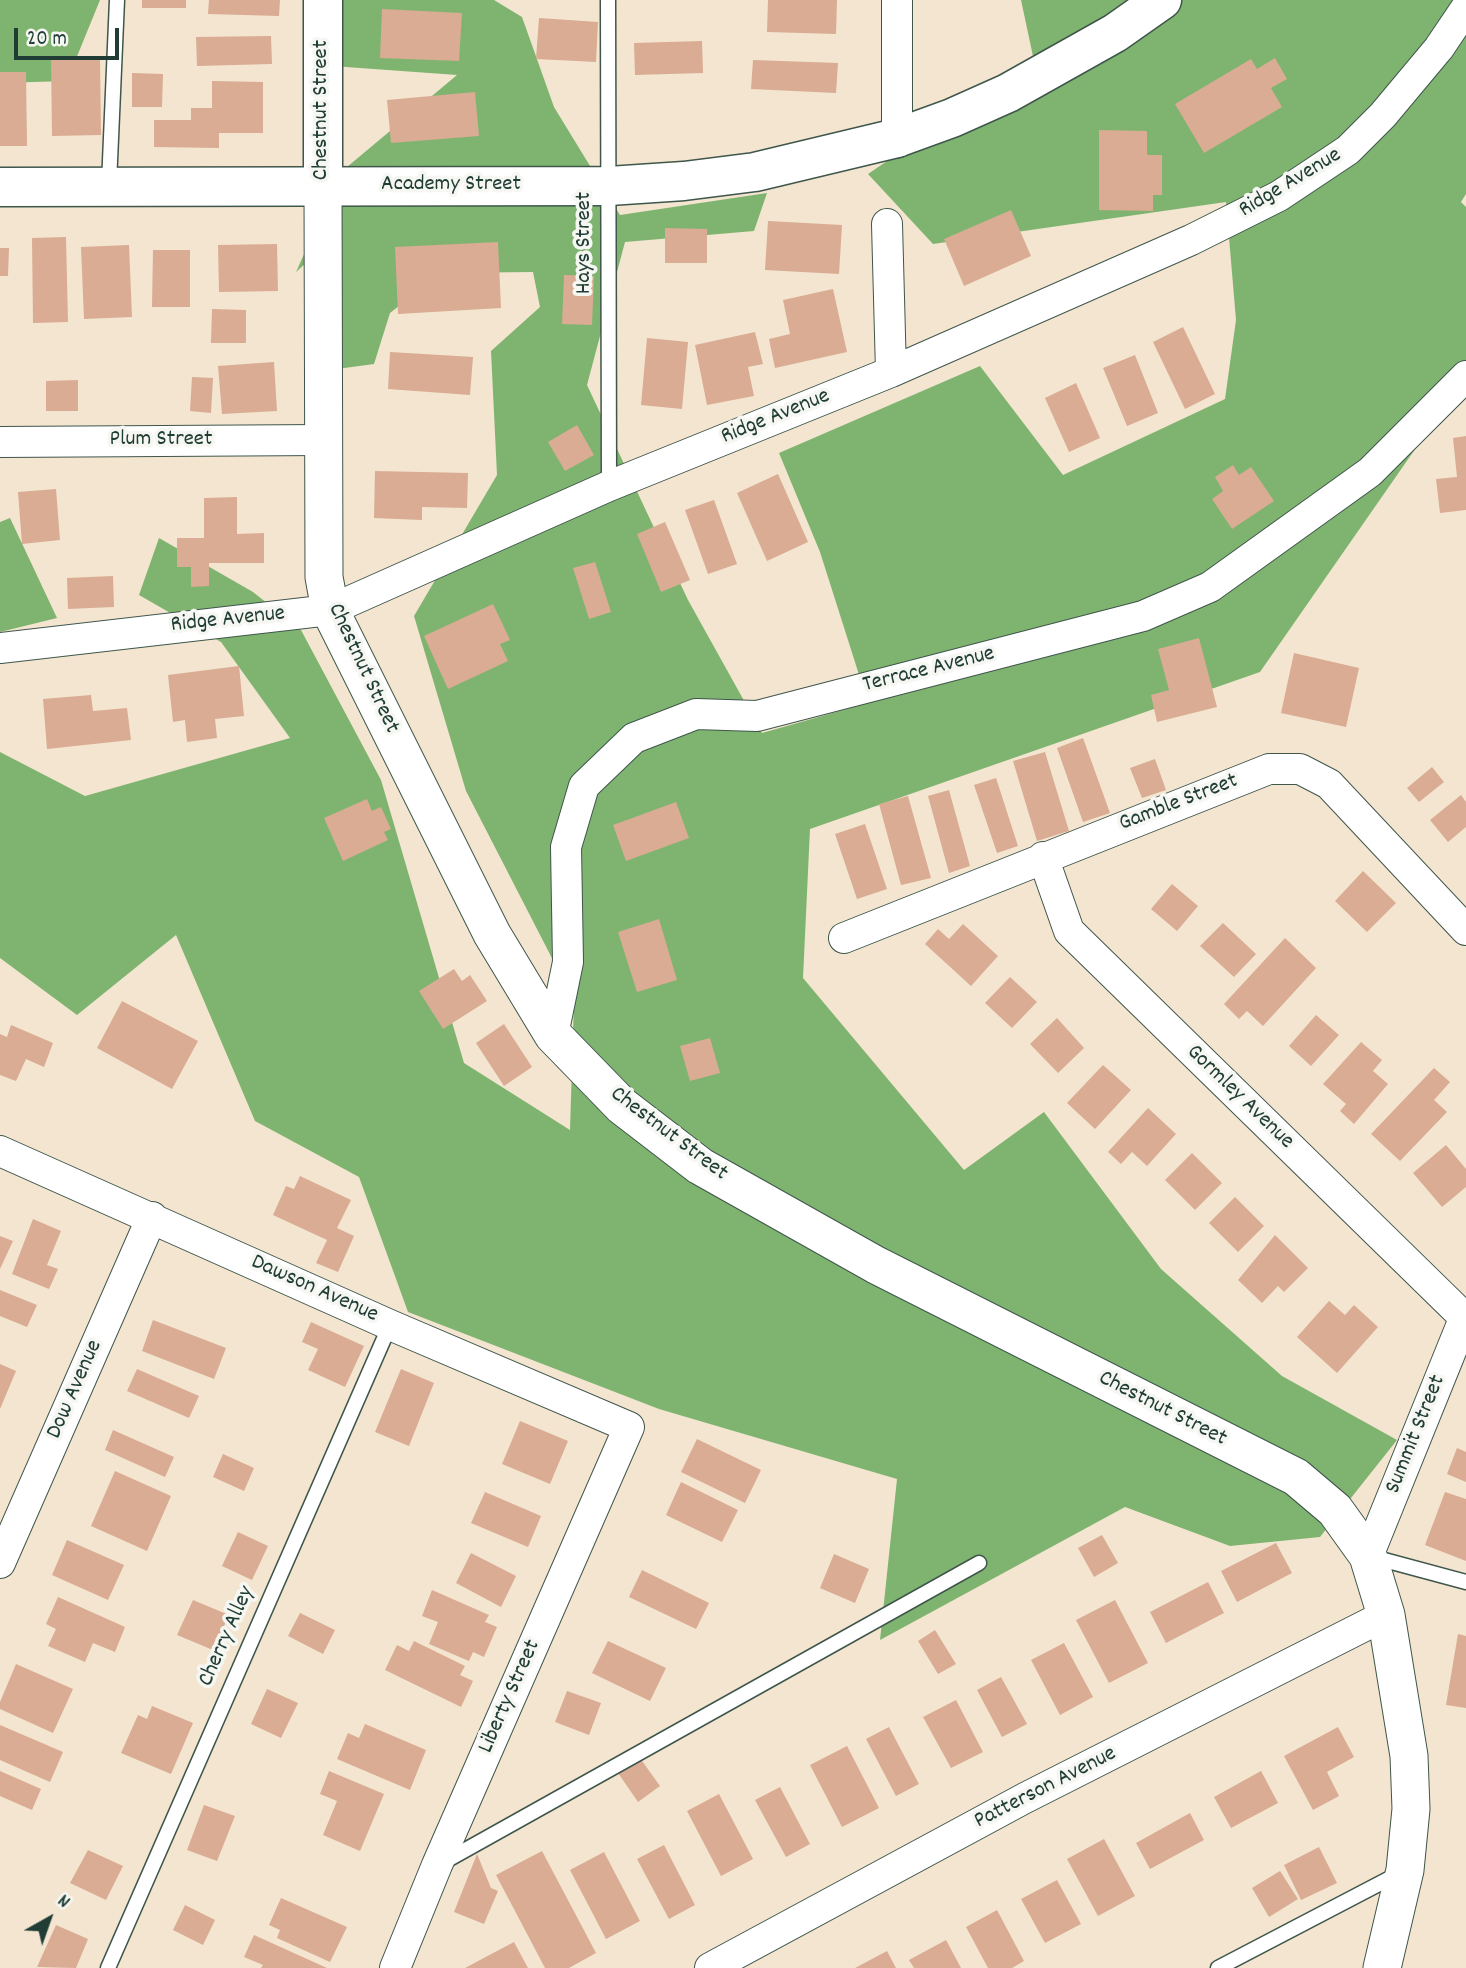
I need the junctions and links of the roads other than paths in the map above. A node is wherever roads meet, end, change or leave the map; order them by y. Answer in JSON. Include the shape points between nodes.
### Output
{"nodes":[{"id":1,"x":117,"y":0,"type":"edge"},
{"id":2,"x":323,"y":0,"type":"edge"},
{"id":3,"x":608,"y":0,"type":"edge"},
{"id":4,"x":897,"y":0,"type":"edge"},
{"id":5,"x":1162,"y":0,"type":"edge"},
{"id":6,"x":1466,"y":8,"type":"edge"},
{"id":7,"x":897,"y":138,"type":"junction"},
{"id":8,"x":323,"y":186,"type":"junction"},
{"id":9,"x":609,"y":186,"type":"junction"},
{"id":10,"x":0,"y":187,"type":"edge"},
{"id":11,"x":109,"y":187,"type":"junction"},
{"id":12,"x":887,"y":224,"type":"dead end"},
{"id":13,"x":891,"y":372,"type":"junction"},
{"id":14,"x":1466,"y":376,"type":"edge"},
{"id":15,"x":323,"y":440,"type":"junction"},
{"id":16,"x":0,"y":442,"type":"edge"},
{"id":17,"x":609,"y":485,"type":"junction"},
{"id":18,"x":330,"y":610,"type":"junction"},
{"id":19,"x":0,"y":649,"type":"edge"},
{"id":20,"x":1043,"y":858,"type":"junction"},
{"id":21,"x":1466,"y":930,"type":"edge"},
{"id":22,"x":844,"y":938,"type":"dead end"},
{"id":23,"x":553,"y":1035,"type":"junction"},
{"id":24,"x":0,"y":1151,"type":"edge"},
{"id":25,"x":152,"y":1217,"type":"junction"},
{"id":26,"x":1465,"y":1317,"type":"edge"},
{"id":27,"x":390,"y":1325,"type":"junction"},
{"id":28,"x":629,"y":1427,"type":"joint"},
{"id":29,"x":1368,"y":1556,"type":"junction"},
{"id":30,"x":0,"y":1563,"type":"edge"},
{"id":31,"x":979,"y":1563,"type":"dead end"},
{"id":32,"x":1466,"y":1582,"type":"edge"},
{"id":33,"x":1386,"y":1615,"type":"junction"},
{"id":34,"x":438,"y":1865,"type":"junction"},
{"id":35,"x":1405,"y":1870,"type":"junction"},
{"id":36,"x":108,"y":1968,"type":"edge"},
{"id":37,"x":395,"y":1968,"type":"edge"},
{"id":38,"x":710,"y":1968,"type":"edge"},
{"id":39,"x":1218,"y":1968,"type":"edge"},
{"id":40,"x":1382,"y":1968,"type":"edge"}],
"edges":[{"from":1,"to":11,"type":"lane"},
{"from":2,"to":8,"type":"main road","name":"Chestnut Street"},
{"from":3,"to":9,"type":"lane","name":"Hays Street"},
{"from":4,"to":7,"type":"street"},
{"from":5,"to":7,"type":"main road","name":"Academy Street","via":[[1115,33],[1009,93]]},
{"from":6,"to":13,"type":"street","name":"Ridge Avenue","via":[[1388,110],[1348,150],[1279,196],[1191,240]]},
{"from":7,"to":9,"type":"main road","name":"Academy Street","via":[[755,172]]},
{"from":8,"to":9,"type":"main road","name":"Academy Street"},
{"from":8,"to":11,"type":"main road","name":"Academy Street"},
{"from":8,"to":15,"type":"street","name":"Chestnut Street"},
{"from":9,"to":17,"type":"lane","name":"Hays Street"},
{"from":10,"to":11,"type":"main road","name":"Academy Street"},
{"from":12,"to":13,"type":"street"},
{"from":13,"to":17,"type":"street","name":"Ridge Avenue"},
{"from":14,"to":23,"type":"street","name":"Terrace Avenue","via":[[1370,472],[1210,587],[1143,616],[757,716],[696,714],[634,738],[584,786],[566,847],[568,962]]},
{"from":15,"to":16,"type":"street","name":"Plum Street"},
{"from":15,"to":18,"type":"street","name":"Chestnut Street","via":[[324,578]]},
{"from":17,"to":18,"type":"street","name":"Ridge Avenue"},
{"from":18,"to":19,"type":"street","name":"Ridge Avenue"},
{"from":18,"to":23,"type":"street","name":"Chestnut Street","via":[[492,934]]},
{"from":20,"to":21,"type":"street","name":"Gamble Street","via":[[1269,769],[1300,769],[1329,784]]},
{"from":20,"to":22,"type":"street","name":"Gamble Street"},
{"from":20,"to":26,"type":"street","name":"Gormley Avenue","via":[[1069,931]]},
{"from":23,"to":29,"type":"street","name":"Chestnut Street","via":[[622,1106],[700,1166],[876,1265],[1296,1477],[1335,1510]]},
{"from":24,"to":25,"type":"street","name":"Dawson Avenue"},
{"from":25,"to":27,"type":"street","name":"Dawson Avenue"},
{"from":25,"to":30,"type":"street","name":"Dow Avenue"},
{"from":26,"to":29,"type":"street","name":"Summit Street"},
{"from":27,"to":28,"type":"street","name":"Dawson Avenue"},
{"from":27,"to":36,"type":"lane","name":"Cherry Alley"},
{"from":28,"to":34,"type":"street","name":"Liberty Street"},
{"from":29,"to":32,"type":"lane"},
{"from":29,"to":33,"type":"street","name":"Chestnut Street"},
{"from":31,"to":34,"type":"lane"},
{"from":33,"to":35,"type":"street","name":"Chestnut Street","via":[[1409,1756],[1411,1809]]},
{"from":33,"to":38,"type":"street","name":"Patterson Avenue","via":[[1025,1798]]},
{"from":34,"to":37,"type":"street","name":"Liberty Street"},
{"from":35,"to":39,"type":"lane"},
{"from":35,"to":40,"type":"street","name":"Chestnut Street"}]}
